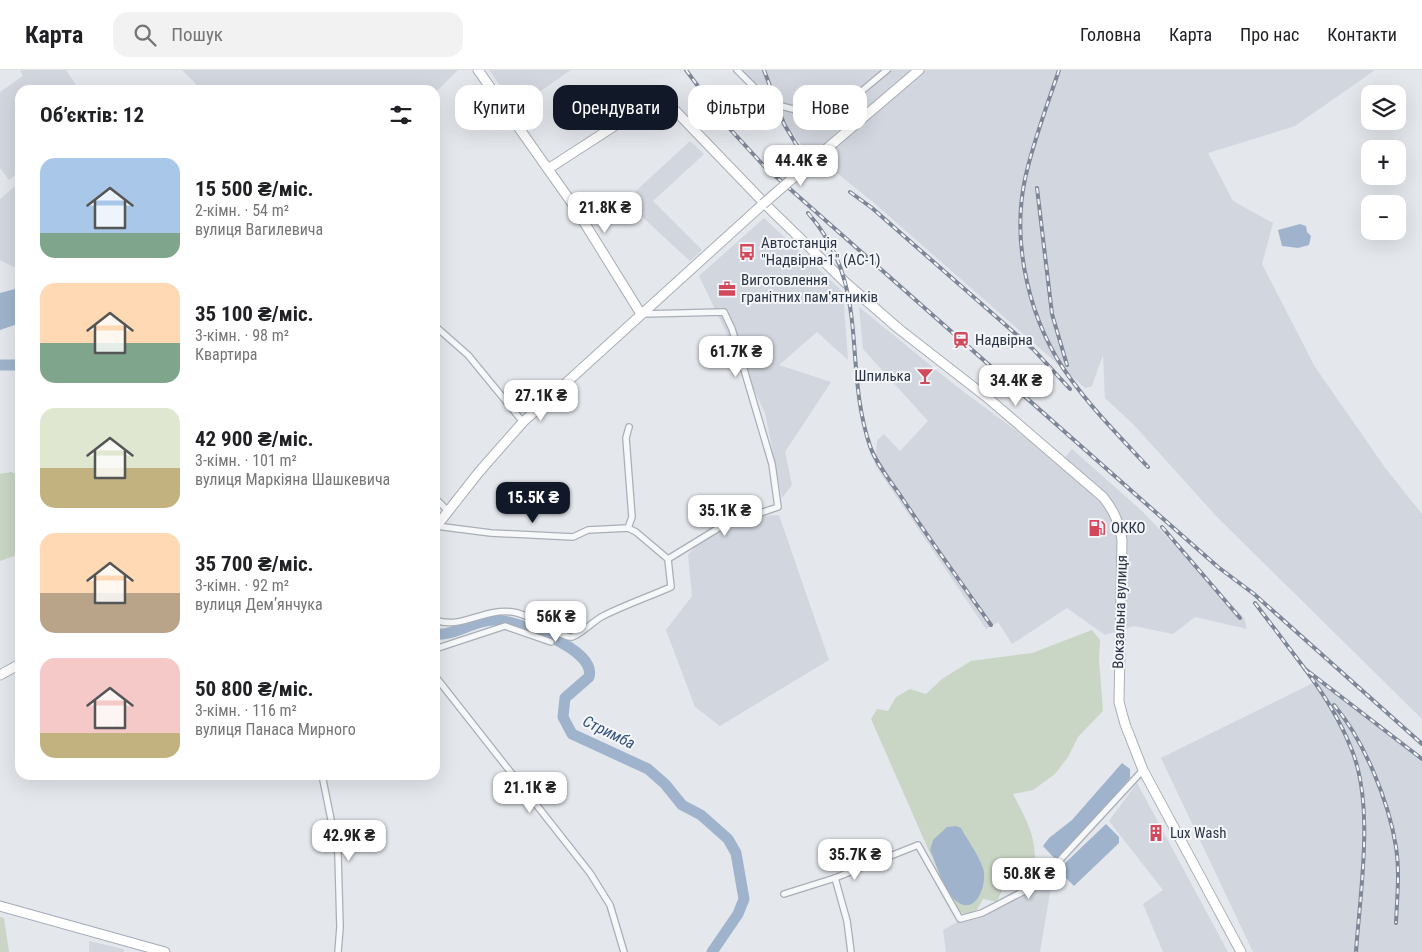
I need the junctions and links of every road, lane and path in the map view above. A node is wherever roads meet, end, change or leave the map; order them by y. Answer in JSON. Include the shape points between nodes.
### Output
{"nodes":[{"id":1,"x":478,"y":70,"type":"edge"},
{"id":2,"x":738,"y":70,"type":"edge"},
{"id":3,"x":887,"y":70,"type":"edge"},
{"id":4,"x":918,"y":70,"type":"edge"},
{"id":5,"x":548,"y":169,"type":"junction"},
{"id":6,"x":641,"y":314,"type":"junction"},
{"id":7,"x":440,"y":330,"type":"edge"},
{"id":8,"x":523,"y":422,"type":"junction"},
{"id":9,"x":629,"y":427,"type":"dead end"},
{"id":10,"x":440,"y":503,"type":"edge"},
{"id":11,"x":448,"y":511,"type":"junction"},
{"id":12,"x":440,"y":522,"type":"edge"},
{"id":13,"x":440,"y":527,"type":"edge"},
{"id":14,"x":628,"y":528,"type":"junction"},
{"id":15,"x":668,"y":559,"type":"junction"},
{"id":16,"x":440,"y":621,"type":"edge"},
{"id":17,"x":551,"y":642,"type":"dead end"},
{"id":18,"x":440,"y":647,"type":"edge"},
{"id":19,"x":15,"y":667,"type":"edge"},
{"id":20,"x":0,"y":675,"type":"edge"},
{"id":21,"x":440,"y":682,"type":"edge"},
{"id":22,"x":1143,"y":770,"type":"junction"},
{"id":23,"x":323,"y":780,"type":"edge"},
{"id":24,"x":835,"y":878,"type":"junction"},
{"id":25,"x":784,"y":894,"type":"dead end"},
{"id":26,"x":0,"y":906,"type":"edge"},
{"id":27,"x":148,"y":950,"type":"edge"},
{"id":28,"x":165,"y":952,"type":"edge"},
{"id":29,"x":338,"y":952,"type":"edge"},
{"id":30,"x":624,"y":952,"type":"edge"},
{"id":31,"x":851,"y":952,"type":"edge"},
{"id":32,"x":1241,"y":952,"type":"edge"}],
"edges":[{"from":1,"to":5,"type":"main road"},
{"from":2,"to":3,"type":"street","via":[[762,95],[781,106],[824,117],[839,110]]},
{"from":4,"to":6,"type":"main road","bridge":true},
{"from":5,"to":6,"type":"main road"},
{"from":5,"to":22,"type":"main road","name":"Вокзальна вулиця","via":[[653,101],[668,103],[831,269],[1098,492],[1113,509],[1122,540],[1119,702],[1124,724]]},
{"from":6,"to":8,"type":"main road"},
{"from":6,"to":15,"type":"street","via":[[724,312],[772,464],[778,507],[722,526]]},
{"from":7,"to":8,"type":"street","via":[[468,354]]},
{"from":8,"to":11,"type":"main road"},
{"from":9,"to":14,"type":"street","via":[[626,438],[632,517]]},
{"from":10,"to":11,"type":"street"},
{"from":11,"to":12,"type":"main road"},
{"from":13,"to":14,"type":"street","via":[[573,537],[588,530]]},
{"from":14,"to":15,"type":"street"},
{"from":15,"to":16,"type":"street","via":[[671,587],[602,616],[573,637],[566,637],[515,612],[486,613],[456,623]]},
{"from":17,"to":18,"type":"street","via":[[505,626]]},
{"from":19,"to":20,"type":"main road"},
{"from":21,"to":30,"type":"street","via":[[590,873],[610,905]]},
{"from":22,"to":24,"type":"street","via":[[1030,888],[982,913],[960,919],[918,845]]},
{"from":22,"to":32,"type":"main road","name":"Вокзальна вулиця"},
{"from":23,"to":29,"type":"street","via":[[338,854]]},
{"from":24,"to":25,"type":"street"},
{"from":24,"to":31,"type":"street","via":[[847,921]]},
{"from":26,"to":27,"type":"main road"},
{"from":27,"to":28,"type":"main road"}]}
